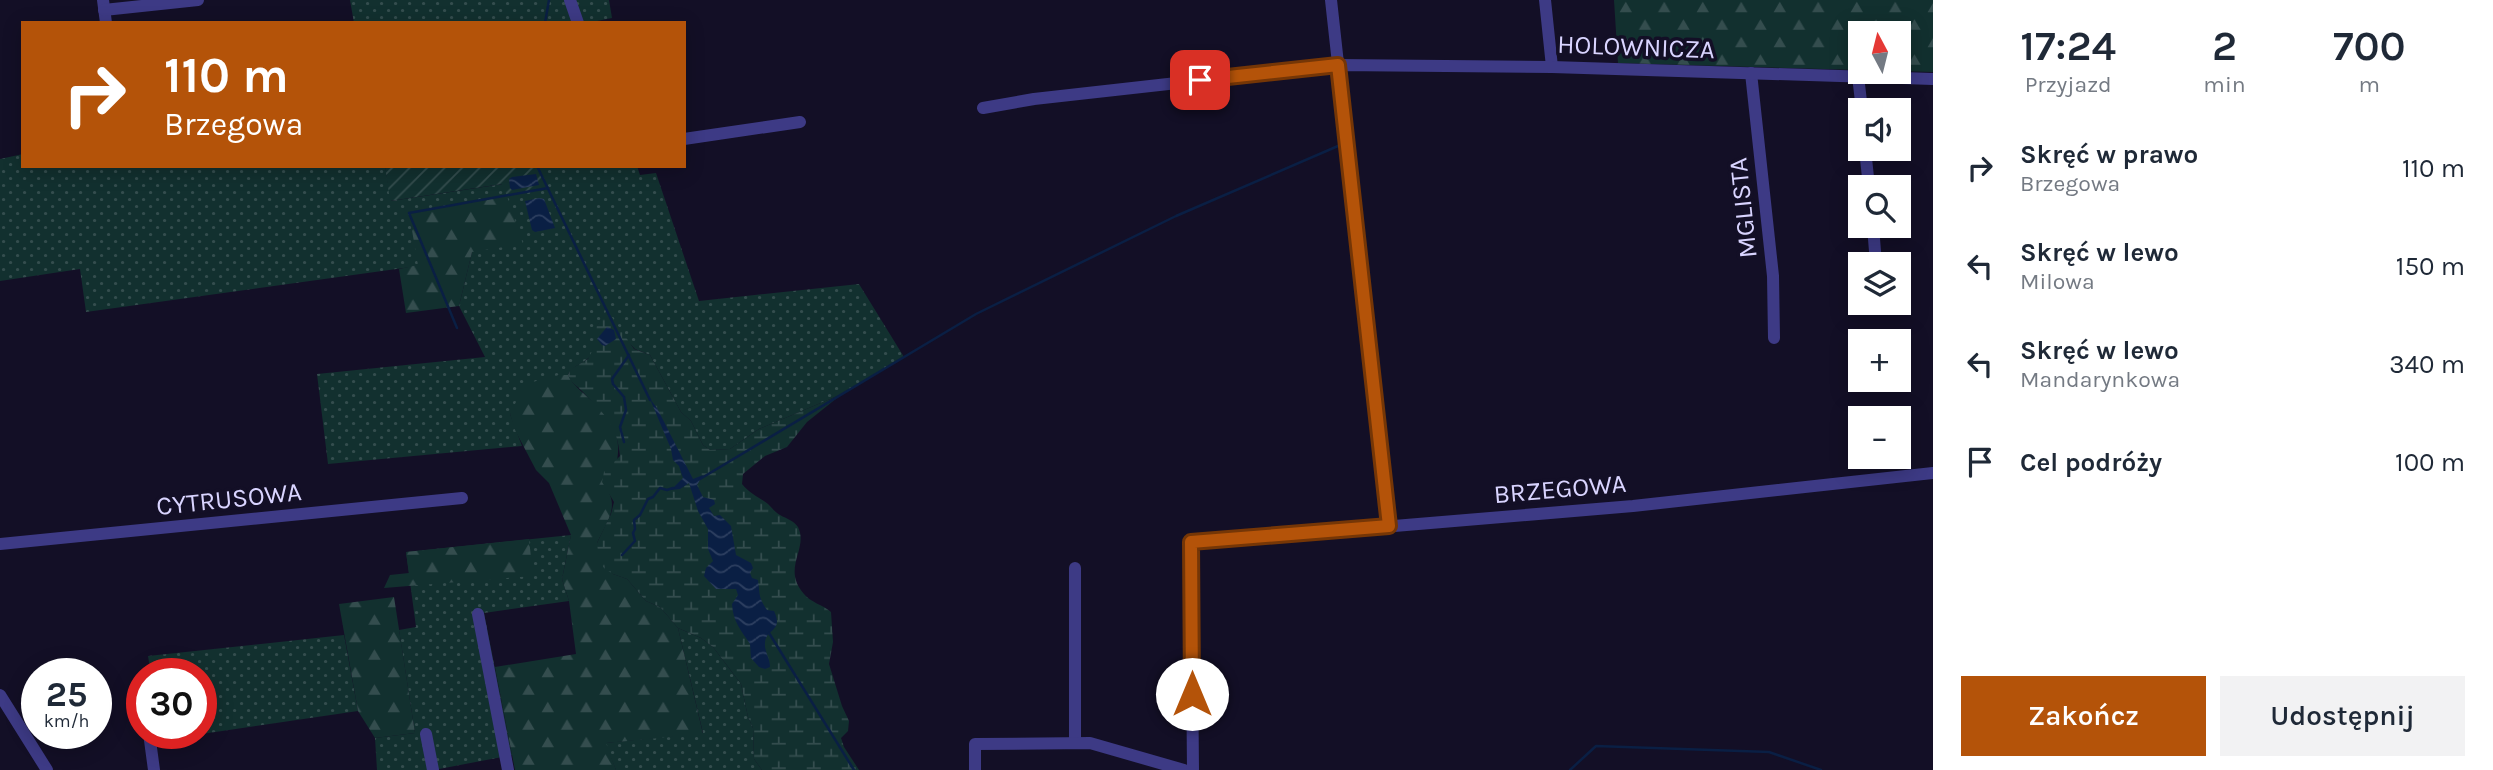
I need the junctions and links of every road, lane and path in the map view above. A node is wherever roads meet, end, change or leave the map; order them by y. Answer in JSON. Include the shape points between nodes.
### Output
{"nodes":[{"id":1,"x":198,"y":0,"type":"edge"},
{"id":2,"x":570,"y":0,"type":"edge"},
{"id":3,"x":1331,"y":0,"type":"edge"},
{"id":4,"x":1545,"y":0,"type":"edge"},
{"id":5,"x":104,"y":11,"type":"edge"},
{"id":6,"x":577,"y":21,"type":"edge"},
{"id":7,"x":1338,"y":65,"type":"junction"},
{"id":8,"x":1552,"y":67,"type":"junction"},
{"id":9,"x":1751,"y":73,"type":"junction"},
{"id":10,"x":1848,"y":76,"type":"edge"},
{"id":11,"x":1911,"y":78,"type":"edge"},
{"id":12,"x":1933,"y":79,"type":"edge"},
{"id":13,"x":983,"y":107,"type":"dead end"},
{"id":14,"x":800,"y":122,"type":"dead end"},
{"id":15,"x":686,"y":139,"type":"edge"},
{"id":16,"x":1774,"y":338,"type":"dead end"},
{"id":17,"x":1933,"y":473,"type":"edge"},
{"id":18,"x":462,"y":498,"type":"dead end"},
{"id":19,"x":1389,"y":526,"type":"junction"},
{"id":20,"x":0,"y":544,"type":"edge"},
{"id":21,"x":1075,"y":568,"type":"dead end"},
{"id":22,"x":478,"y":614,"type":"dead end"},
{"id":23,"x":0,"y":695,"type":"edge"},
{"id":24,"x":426,"y":734,"type":"dead end"},
{"id":25,"x":1075,"y":742,"type":"junction"},
{"id":26,"x":151,"y":749,"type":"edge"},
{"id":27,"x":47,"y":770,"type":"edge"},
{"id":28,"x":154,"y":770,"type":"edge"},
{"id":29,"x":433,"y":770,"type":"edge"},
{"id":30,"x":508,"y":770,"type":"edge"},
{"id":31,"x":975,"y":770,"type":"edge"},
{"id":32,"x":1184,"y":770,"type":"edge"},
{"id":33,"x":1193,"y":770,"type":"edge"}],
"edges":[{"from":1,"to":5,"type":"street"},
{"from":2,"to":6,"type":"street"},
{"from":3,"to":7,"type":"street"},
{"from":4,"to":8,"type":"street"},
{"from":7,"to":8,"type":"street","name":"HOLOWNICZA"},
{"from":7,"to":13,"type":"street","name":"HOLOWNICZA"},
{"from":7,"to":19,"type":"street"},
{"from":8,"to":9,"type":"street","name":"HOLOWNICZA"},
{"from":9,"to":10,"type":"street","name":"HOLOWNICZA"},
{"from":9,"to":16,"type":"street","name":"MGLISTA","via":[[1773,276]]},
{"from":11,"to":12,"type":"street","name":"HOLOWNICZA"},
{"from":14,"to":15,"type":"street"},
{"from":17,"to":19,"type":"street","name":"BRZEGOWA","via":[[1633,506]]},
{"from":18,"to":20,"type":"street","name":"CYTRUSOWA"},
{"from":19,"to":33,"type":"street","name":"BRZEGOWA","via":[[1191,542]]},
{"from":21,"to":25,"type":"street"},
{"from":22,"to":30,"type":"street"},
{"from":23,"to":27,"type":"street"},
{"from":24,"to":29,"type":"street"},
{"from":25,"to":31,"type":"street","via":[[975,744]]},
{"from":25,"to":32,"type":"street"},
{"from":26,"to":28,"type":"street"}]}
